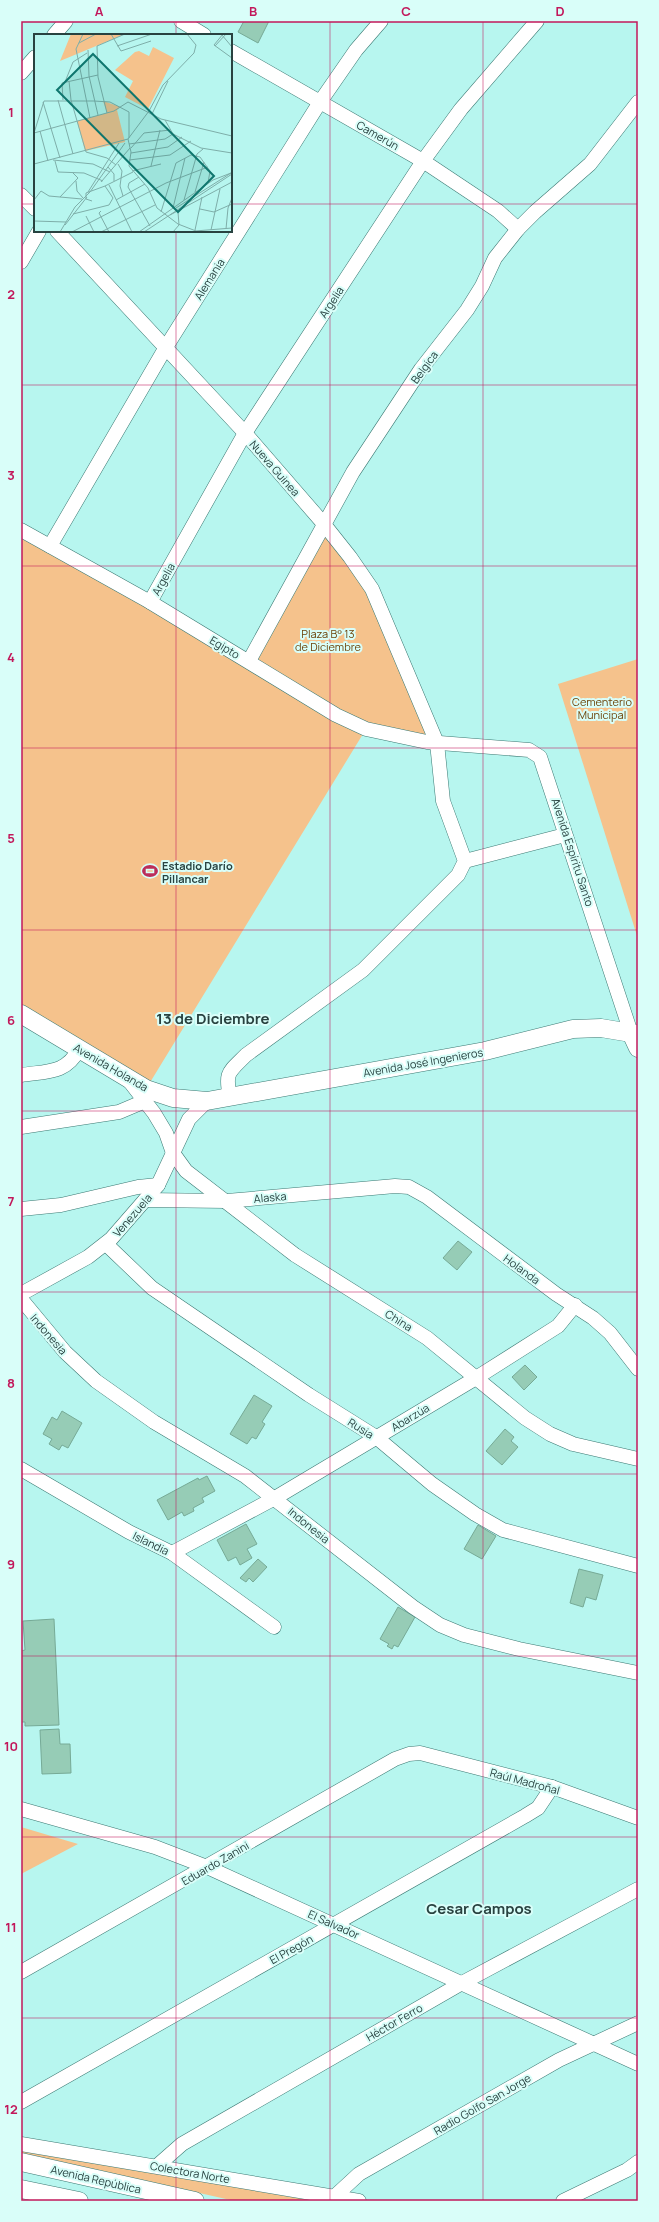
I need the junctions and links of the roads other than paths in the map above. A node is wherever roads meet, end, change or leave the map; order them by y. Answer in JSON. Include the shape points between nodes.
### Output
{"nodes":[{"id":1,"x":66,"y":21,"type":"edge"},
{"id":2,"x":181,"y":21,"type":"edge"},
{"id":3,"x":381,"y":21,"type":"edge"},
{"id":4,"x":537,"y":21,"type":"edge"},
{"id":5,"x":198,"y":33,"type":"edge"},
{"id":6,"x":55,"y":34,"type":"edge"},
{"id":7,"x":232,"y":52,"type":"edge"},
{"id":8,"x":34,"y":58,"type":"edge"},
{"id":9,"x":21,"y":73,"type":"edge"},
{"id":10,"x":320,"y":102,"type":"junction"},
{"id":11,"x":638,"y":102,"type":"edge"},
{"id":12,"x":423,"y":161,"type":"junction"},
{"id":13,"x":21,"y":195,"type":"edge"},
{"id":14,"x":34,"y":208,"type":"edge"},
{"id":15,"x":518,"y":230,"type":"junction"},
{"id":16,"x":38,"y":232,"type":"edge"},
{"id":17,"x":58,"y":232,"type":"edge"},
{"id":18,"x":21,"y":262,"type":"edge"},
{"id":19,"x":166,"y":348,"type":"junction"},
{"id":20,"x":245,"y":433,"type":"junction"},
{"id":21,"x":323,"y":523,"type":"junction"},
{"id":22,"x":21,"y":530,"type":"edge"},
{"id":23,"x":50,"y":546,"type":"junction"},
{"id":24,"x":150,"y":602,"type":"junction"},
{"id":25,"x":249,"y":661,"type":"junction"},
{"id":26,"x":437,"y":743,"type":"junction"},
{"id":27,"x":566,"y":835,"type":"junction"},
{"id":28,"x":465,"y":861,"type":"junction"},
{"id":29,"x":21,"y":1014,"type":"edge"},
{"id":30,"x":636,"y":1038,"type":"edge"},
{"id":31,"x":79,"y":1049,"type":"junction"},
{"id":32,"x":21,"y":1075,"type":"edge"},
{"id":33,"x":128,"y":1078,"type":"junction"},
{"id":34,"x":230,"y":1098,"type":"junction"},
{"id":35,"x":145,"y":1101,"type":"junction"},
{"id":36,"x":207,"y":1101,"type":"junction"},
{"id":37,"x":21,"y":1127,"type":"edge"},
{"id":38,"x":173,"y":1153,"type":"junction"},
{"id":39,"x":158,"y":1185,"type":"junction"},
{"id":40,"x":395,"y":1186,"type":"joint"},
{"id":41,"x":145,"y":1200,"type":"junction"},
{"id":42,"x":227,"y":1201,"type":"junction"},
{"id":43,"x":21,"y":1209,"type":"edge"},
{"id":44,"x":106,"y":1244,"type":"junction"},
{"id":45,"x":21,"y":1294,"type":"edge"},
{"id":46,"x":21,"y":1299,"type":"edge"},
{"id":47,"x":575,"y":1305,"type":"junction"},
{"id":48,"x":638,"y":1369,"type":"edge"},
{"id":49,"x":476,"y":1378,"type":"junction"},
{"id":50,"x":376,"y":1437,"type":"junction"},
{"id":51,"x":638,"y":1459,"type":"edge"},
{"id":52,"x":21,"y":1469,"type":"edge"},
{"id":53,"x":275,"y":1498,"type":"junction"},
{"id":54,"x":172,"y":1553,"type":"junction"},
{"id":55,"x":638,"y":1566,"type":"edge"},
{"id":56,"x":274,"y":1627,"type":"dead end"},
{"id":57,"x":638,"y":1673,"type":"edge"},
{"id":58,"x":409,"y":1754,"type":"joint"},
{"id":59,"x":552,"y":1787,"type":"junction"},
{"id":60,"x":21,"y":1809,"type":"edge"},
{"id":61,"x":638,"y":1818,"type":"edge"},
{"id":62,"x":207,"y":1867,"type":"junction"},
{"id":63,"x":638,"y":1889,"type":"edge"},
{"id":64,"x":335,"y":1924,"type":"junction"},
{"id":65,"x":21,"y":1972,"type":"edge"},
{"id":66,"x":462,"y":1983,"type":"junction"},
{"id":67,"x":638,"y":2023,"type":"edge"},
{"id":68,"x":594,"y":2045,"type":"junction"},
{"id":69,"x":638,"y":2064,"type":"edge"},
{"id":70,"x":21,"y":2102,"type":"edge"},
{"id":71,"x":21,"y":2144,"type":"edge"},
{"id":72,"x":21,"y":2162,"type":"edge"},
{"id":73,"x":638,"y":2162,"type":"edge"},
{"id":74,"x":157,"y":2166,"type":"junction"},
{"id":75,"x":21,"y":2189,"type":"edge"},
{"id":76,"x":334,"y":2198,"type":"junction"},
{"id":77,"x":79,"y":2201,"type":"edge"},
{"id":78,"x":195,"y":2201,"type":"edge"},
{"id":79,"x":359,"y":2201,"type":"edge"},
{"id":80,"x":563,"y":2201,"type":"edge"}],
"edges":[{"from":1,"to":6,"type":"street"},
{"from":2,"to":5,"type":"street"},
{"from":3,"to":10,"type":"street","name":"Alemania","via":[[356,50]]},
{"from":4,"to":12,"type":"street","name":"Argelia","via":[[461,109]]},
{"from":7,"to":10,"type":"street","name":"Camerún"},
{"from":8,"to":9,"type":"street"},
{"from":10,"to":12,"type":"street","name":"Camerún"},
{"from":10,"to":19,"type":"street","name":"Alemania"},
{"from":11,"to":15,"type":"street","name":"Belgica","via":[[590,164]]},
{"from":12,"to":15,"type":"street","name":"Camerún","via":[[498,211]]},
{"from":12,"to":20,"type":"street","name":"Argelia"},
{"from":13,"to":14,"type":"street"},
{"from":15,"to":21,"type":"street","name":"Belgica","via":[[495,258],[467,310],[401,399]]},
{"from":16,"to":18,"type":"street"},
{"from":17,"to":19,"type":"street","name":"Nueva Guinea"},
{"from":19,"to":20,"type":"street","name":"Nueva Guinea"},
{"from":19,"to":23,"type":"street","name":"Alemania"},
{"from":20,"to":21,"type":"street","name":"Nueva Guinea"},
{"from":20,"to":24,"type":"street","name":"Argelia"},
{"from":21,"to":25,"type":"street","name":"Belgica"},
{"from":21,"to":26,"type":"street","name":"Nueva Guinea","via":[[372,589]]},
{"from":22,"to":23,"type":"street","name":"Egipto"},
{"from":23,"to":24,"type":"street","name":"Egipto"},
{"from":24,"to":25,"type":"street","name":"Egipto"},
{"from":25,"to":26,"type":"street","name":"Egipto","via":[[336,715],[366,729]]},
{"from":26,"to":27,"type":"street","name":"Avenida Espíritu Santo","via":[[529,750],[540,757]]},
{"from":26,"to":28,"type":"street","name":"Nueva Guinea","via":[[443,801]]},
{"from":27,"to":28,"type":"street"},
{"from":27,"to":30,"type":"street","name":"Avenida Espíritu Santo"},
{"from":28,"to":34,"type":"street","via":[[458,875],[363,970],[246,1055],[231,1069],[226,1079]]},
{"from":29,"to":31,"type":"street","name":"Avenida Holanda"},
{"from":30,"to":34,"type":"street","name":"Avenida José Ingenieros","via":[[601,1028],[573,1029],[485,1051],[284,1086]]},
{"from":31,"to":32,"type":"street","via":[[73,1062],[63,1068]]},
{"from":31,"to":33,"type":"street","name":"Avenida Holanda"},
{"from":33,"to":35,"type":"street","name":"China"},
{"from":33,"to":36,"type":"street","name":"Avenida Holanda","via":[[146,1089],[173,1098]]},
{"from":34,"to":36,"type":"street","name":"Avenida José Ingenieros"},
{"from":35,"to":37,"type":"street","via":[[119,1112]]},
{"from":35,"to":38,"type":"street","name":"China","via":[[166,1133]]},
{"from":36,"to":38,"type":"street","name":"Venezuela","via":[[190,1119]]},
{"from":38,"to":39,"type":"street","name":"Venezuela"},
{"from":38,"to":42,"type":"street","name":"China","via":[[186,1171]]},
{"from":39,"to":41,"type":"street","name":"Venezuela"},
{"from":39,"to":43,"type":"street","via":[[138,1187],[61,1205]]},
{"from":40,"to":42,"type":"street","name":"Alaska"},
{"from":40,"to":47,"type":"street","name":"Holanda","via":[[409,1187],[427,1198],[556,1294]]},
{"from":41,"to":42,"type":"street","name":"Alaska"},
{"from":41,"to":44,"type":"street","name":"Venezuela"},
{"from":42,"to":49,"type":"street","name":"China","via":[[294,1255],[427,1338]]},
{"from":44,"to":45,"type":"street","name":"Venezuela","via":[[88,1257]]},
{"from":44,"to":50,"type":"street","name":"Rusia","via":[[152,1288],[309,1395]]},
{"from":46,"to":53,"type":"street","name":"Indonesia","via":[[64,1352],[96,1381],[154,1422],[245,1476]]},
{"from":47,"to":48,"type":"street","name":"Holanda","via":[[610,1333]]},
{"from":47,"to":49,"type":"street","name":"Abarzúa","via":[[558,1326]]},
{"from":49,"to":50,"type":"street","name":"Abarzúa"},
{"from":49,"to":51,"type":"street","name":"China","via":[[525,1418],[550,1434],[573,1444]]},
{"from":50,"to":53,"type":"street","name":"Abarzúa"},
{"from":50,"to":55,"type":"street","name":"Rusia","via":[[432,1484],[503,1530]]},
{"from":52,"to":54,"type":"street","name":"Islandia","via":[[129,1532]]},
{"from":53,"to":54,"type":"street","name":"Abarzúa"},
{"from":53,"to":57,"type":"street","name":"Indonesia","via":[[407,1602],[440,1624],[464,1635],[519,1649]]},
{"from":54,"to":56,"type":"street","name":"Islandia"},
{"from":58,"to":59,"type":"street","name":"Raúl Madroñal","via":[[420,1753]]},
{"from":58,"to":62,"type":"street","name":"Eduardo Zanini","via":[[395,1759]]},
{"from":59,"to":61,"type":"street","name":"Raúl Madroñal"},
{"from":59,"to":64,"type":"street","name":"El Pregón","via":[[538,1808]]},
{"from":60,"to":62,"type":"street","name":"El Salvador","via":[[155,1847]]},
{"from":62,"to":64,"type":"street","name":"El Salvador"},
{"from":62,"to":65,"type":"street","name":"Eduardo Zanini"},
{"from":63,"to":66,"type":"street","name":"Héctor Ferro"},
{"from":64,"to":66,"type":"street","name":"El Salvador"},
{"from":64,"to":70,"type":"street","name":"El Pregón"},
{"from":66,"to":68,"type":"street","name":"El Salvador"},
{"from":66,"to":74,"type":"street","name":"Héctor Ferro","via":[[182,2144]]},
{"from":67,"to":68,"type":"street","name":"Radio Golfo San Jorge"},
{"from":68,"to":69,"type":"street","name":"El Salvador"},
{"from":68,"to":76,"type":"street","name":"Radio Golfo San Jorge","via":[[559,2060],[359,2174]]},
{"from":71,"to":74,"type":"street","name":"Colectora Norte"},
{"from":72,"to":78,"type":"street","name":"Avenida República"},
{"from":73,"to":80,"type":"street","via":[[627,2170]]},
{"from":74,"to":76,"type":"street","name":"Colectora Norte"},
{"from":75,"to":77,"type":"street"},
{"from":76,"to":79,"type":"street","name":"Colectora Norte"}]}
